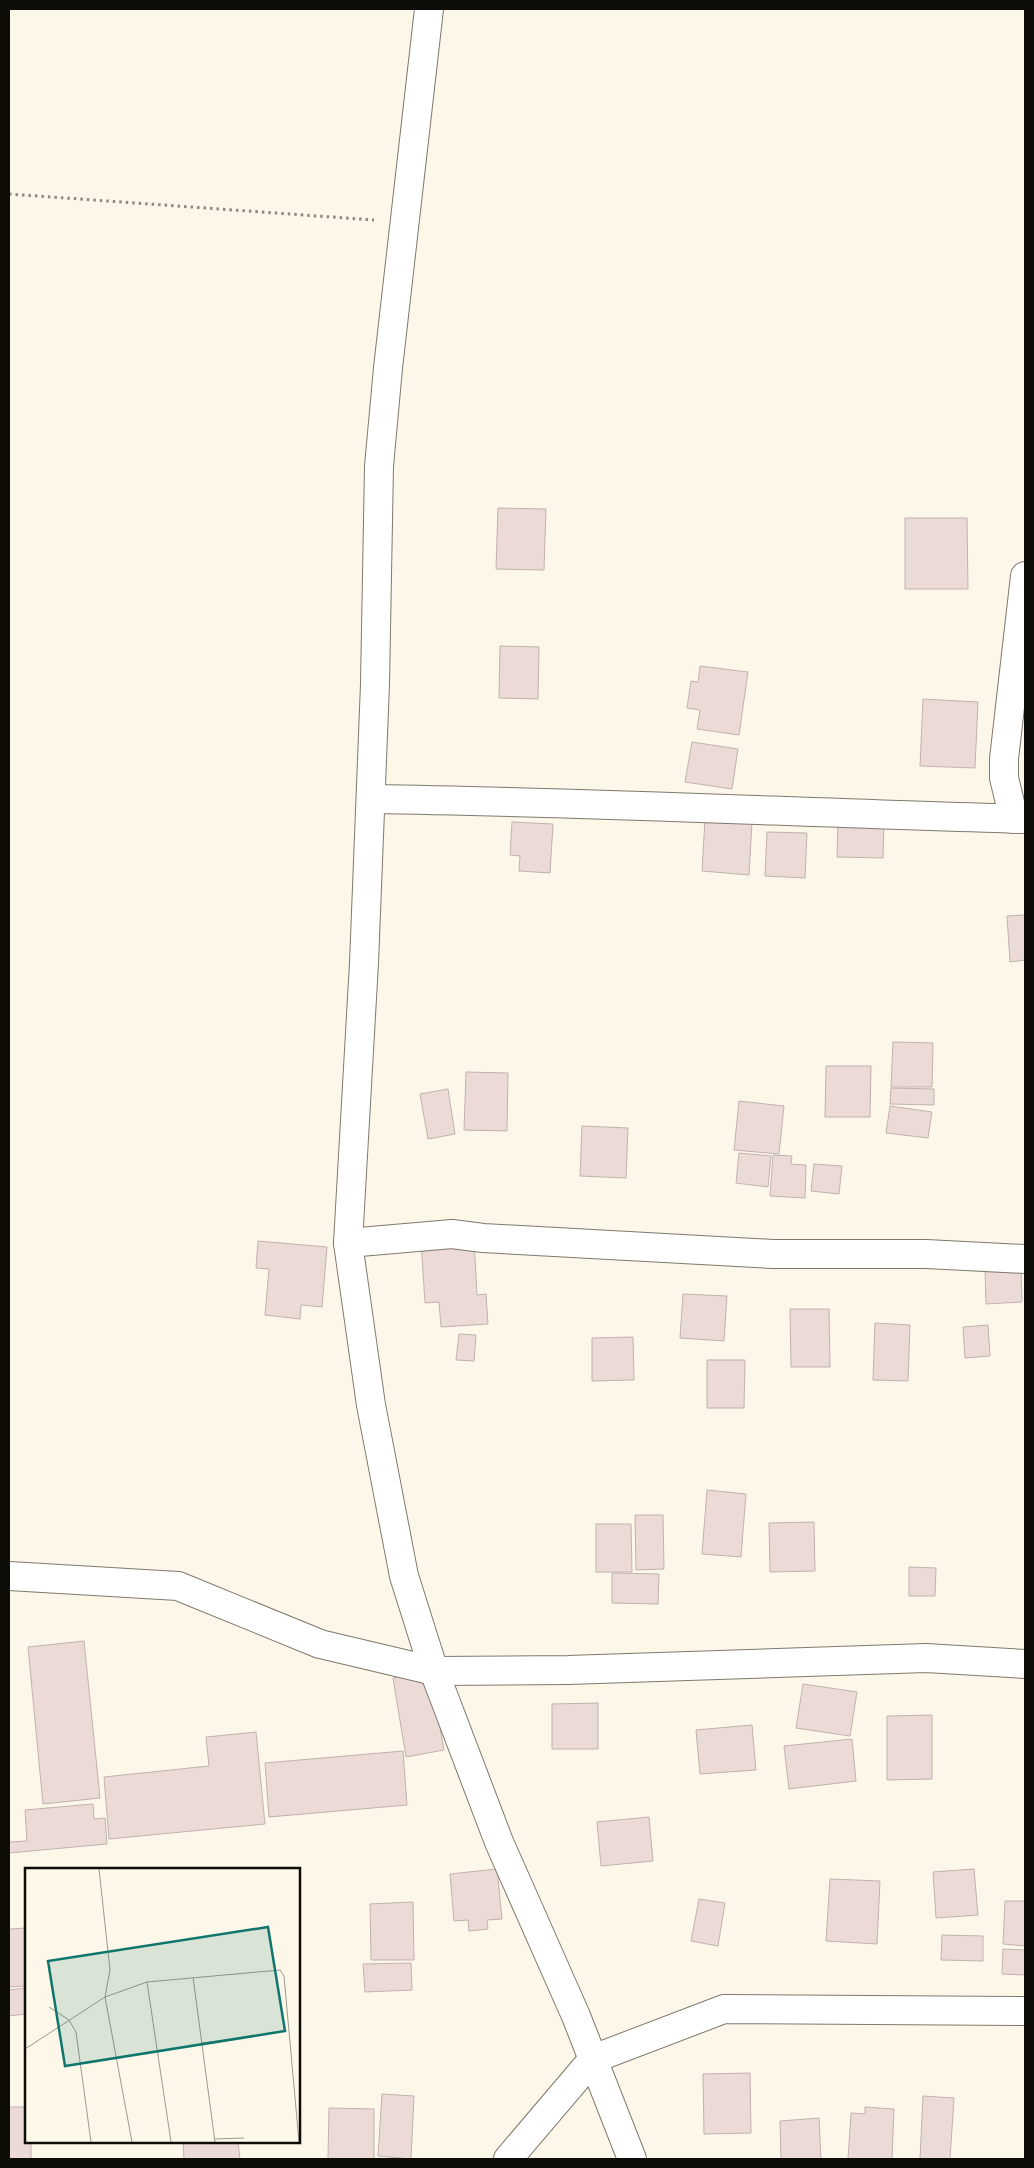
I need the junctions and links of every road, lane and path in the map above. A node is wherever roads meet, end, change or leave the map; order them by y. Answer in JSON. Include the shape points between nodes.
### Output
{"nodes":[{"id":1,"x":429,"y":9,"type":"edge"},
{"id":2,"x":9,"y":194,"type":"edge"},
{"id":3,"x":404,"y":222,"type":"junction"},
{"id":4,"x":1025,"y":576,"type":"edge"},
{"id":5,"x":370,"y":800,"type":"junction"},
{"id":6,"x":1019,"y":819,"type":"edge"},
{"id":7,"x":348,"y":1243,"type":"junction"},
{"id":8,"x":1025,"y":1259,"type":"edge"},
{"id":9,"x":9,"y":1576,"type":"edge"},
{"id":10,"x":1025,"y":1664,"type":"edge"},
{"id":11,"x":434,"y":1671,"type":"junction"},
{"id":12,"x":1025,"y":2011,"type":"edge"},
{"id":13,"x":594,"y":2058,"type":"junction"},
{"id":14,"x":508,"y":2159,"type":"edge"},
{"id":15,"x":632,"y":2159,"type":"edge"}],
"edges":[{"from":1,"to":3,"type":"street"},
{"from":2,"to":3,"type":"path"},
{"from":3,"to":5,"type":"street","via":[[380,466]]},
{"from":4,"to":6,"type":"street","via":[[1004,760],[1004,778]]},
{"from":5,"to":6,"type":"street","via":[[532,802]]},
{"from":5,"to":7,"type":"street","via":[[359,1074]]},
{"from":7,"to":8,"type":"street","via":[[452,1234],[773,1254],[926,1254]]},
{"from":7,"to":11,"type":"street","via":[[371,1405],[404,1576]]},
{"from":9,"to":11,"type":"street","via":[[178,1586],[320,1644]]},
{"from":10,"to":11,"type":"street","via":[[926,1658],[578,1670]]},
{"from":11,"to":13,"type":"street","via":[[499,1842]]},
{"from":12,"to":13,"type":"street","via":[[724,2009]]},
{"from":13,"to":14,"type":"street"},
{"from":13,"to":15,"type":"street"}]}
